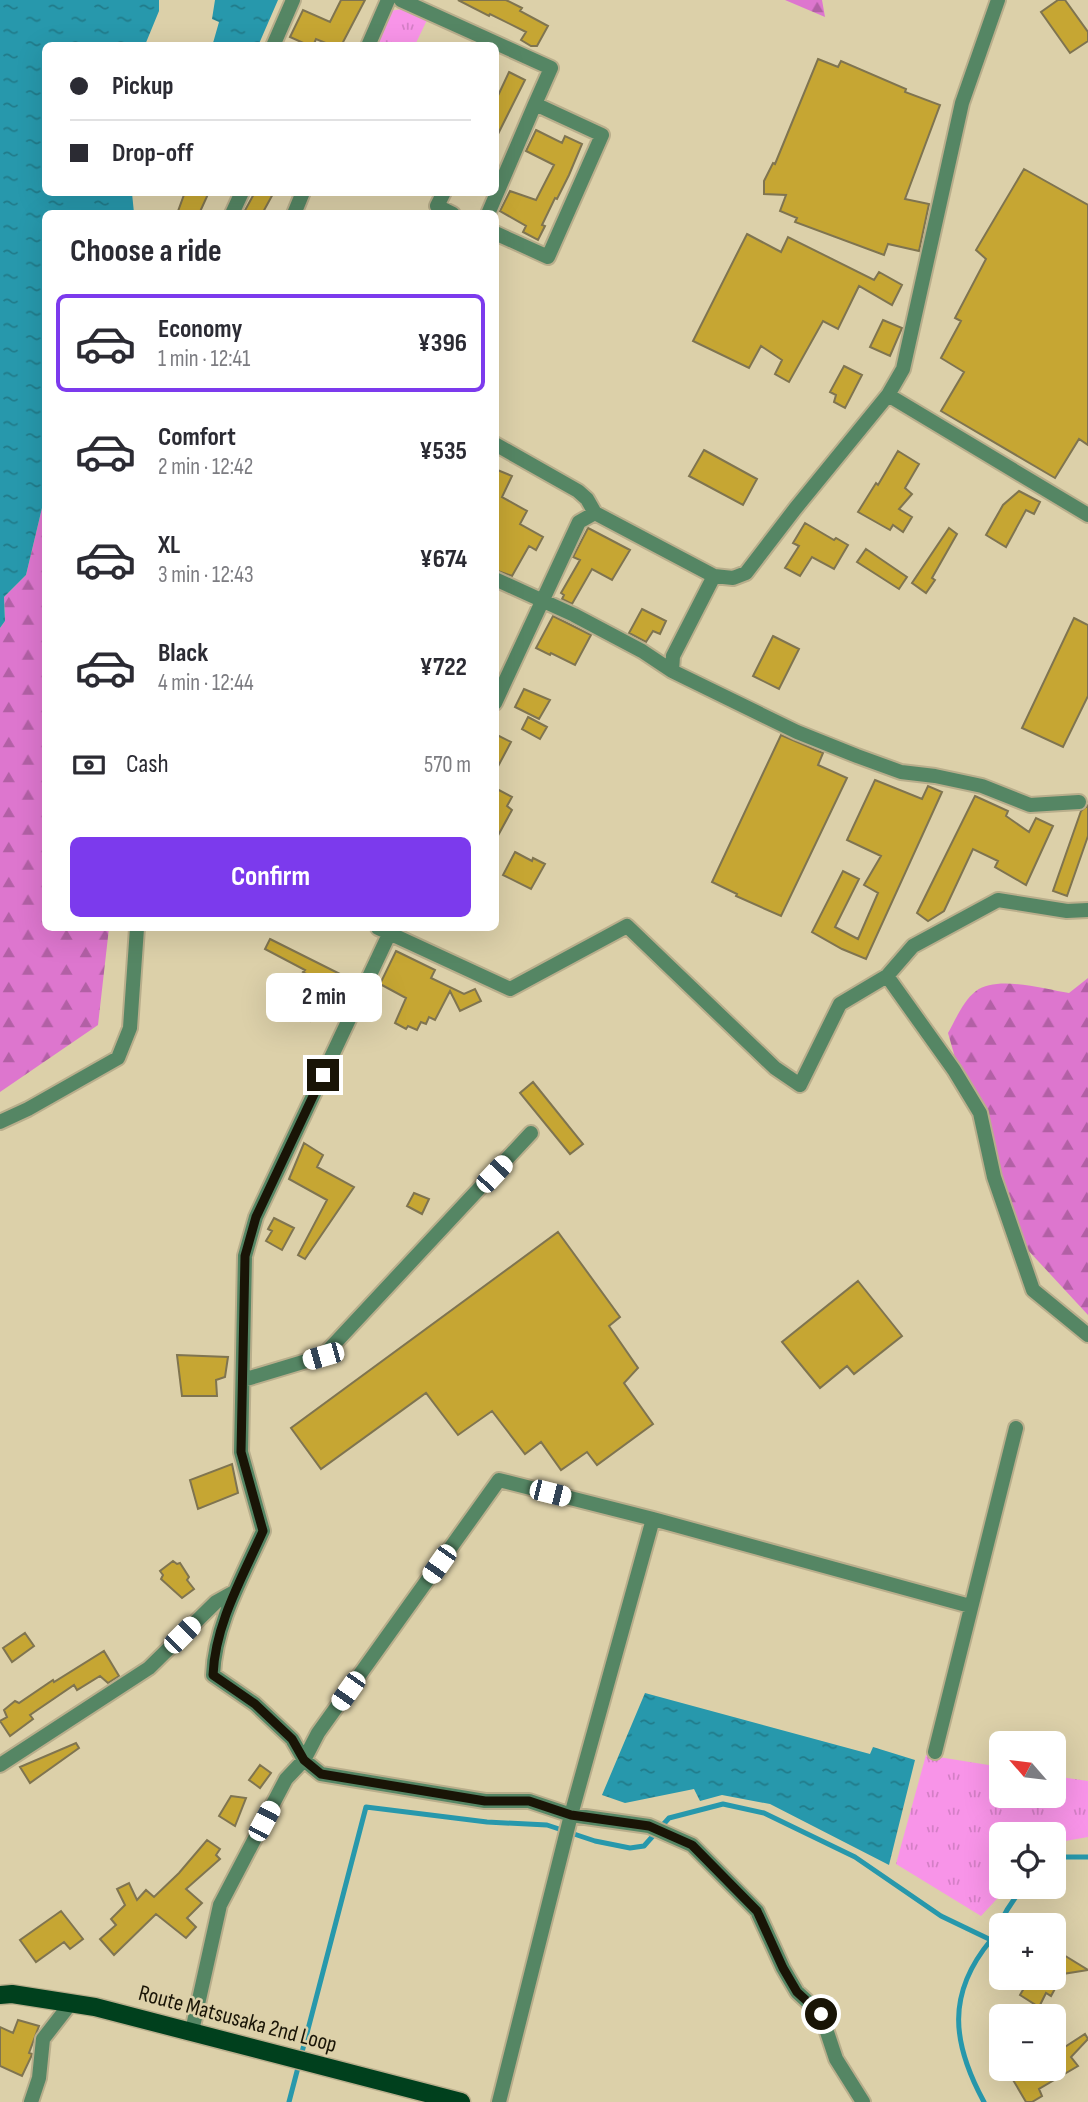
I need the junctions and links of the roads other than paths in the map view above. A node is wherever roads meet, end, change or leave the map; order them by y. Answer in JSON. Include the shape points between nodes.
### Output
{"nodes":[{"id":1,"x":293,"y":0,"type":"edge"},
{"id":2,"x":388,"y":0,"type":"edge"},
{"id":3,"x":401,"y":0,"type":"edge"},
{"id":4,"x":998,"y":0,"type":"edge"},
{"id":5,"x":275,"y":42,"type":"edge"},
{"id":6,"x":370,"y":42,"type":"edge"},
{"id":7,"x":494,"y":42,"type":"edge"},
{"id":8,"x":499,"y":44,"type":"edge"},
{"id":9,"x":535,"y":104,"type":"junction"},
{"id":10,"x":499,"y":188,"type":"edge"},
{"id":11,"x":441,"y":196,"type":"edge"},
{"id":12,"x":445,"y":210,"type":"edge"},
{"id":13,"x":499,"y":235,"type":"edge"},
{"id":14,"x":888,"y":395,"type":"junction"},
{"id":15,"x":499,"y":446,"type":"edge"},
{"id":16,"x":595,"y":513,"type":"junction"},
{"id":17,"x":1088,"y":515,"type":"edge"},
{"id":18,"x":714,"y":576,"type":"junction"},
{"id":19,"x":499,"y":581,"type":"edge"},
{"id":20,"x":542,"y":601,"type":"junction"},
{"id":21,"x":672,"y":671,"type":"junction"},
{"id":22,"x":499,"y":694,"type":"edge"},
{"id":23,"x":1079,"y":802,"type":"dead end"},
{"id":24,"x":1088,"y":910,"type":"edge"},
{"id":25,"x":138,"y":931,"type":"edge"},
{"id":26,"x":386,"y":931,"type":"edge"},
{"id":27,"x":391,"y":931,"type":"edge"},
{"id":28,"x":887,"y":976,"type":"junction"},
{"id":29,"x":0,"y":1122,"type":"edge"},
{"id":30,"x":531,"y":1133,"type":"dead end"},
{"id":31,"x":1088,"y":1335,"type":"edge"},
{"id":32,"x":243,"y":1380,"type":"junction"},
{"id":33,"x":1016,"y":1428,"type":"dead end"},
{"id":34,"x":653,"y":1519,"type":"junction"},
{"id":35,"x":234,"y":1592,"type":"junction"},
{"id":36,"x":970,"y":1606,"type":"junction"},
{"id":37,"x":935,"y":1752,"type":"dead end"},
{"id":38,"x":304,"y":1760,"type":"junction"},
{"id":39,"x":0,"y":1765,"type":"edge"},
{"id":40,"x":571,"y":1815,"type":"junction"},
{"id":41,"x":0,"y":1995,"type":"edge"},
{"id":42,"x":71,"y":2003,"type":"junction"},
{"id":43,"x":192,"y":2031,"type":"junction"},
{"id":44,"x":31,"y":2102,"type":"edge"},
{"id":45,"x":461,"y":2102,"type":"edge"},
{"id":46,"x":499,"y":2102,"type":"edge"},
{"id":47,"x":863,"y":2102,"type":"edge"}],
"edges":[{"from":1,"to":5,"type":"street"},
{"from":2,"to":6,"type":"street"},
{"from":3,"to":7,"type":"street"},
{"from":4,"to":14,"type":"street","via":[[962,103],[903,369]]},
{"from":8,"to":9,"type":"street","via":[[551,68]]},
{"from":9,"to":10,"type":"street"},
{"from":9,"to":13,"type":"street","via":[[602,135],[548,257]]},
{"from":11,"to":12,"type":"street","via":[[437,206]]},
{"from":14,"to":17,"type":"street"},
{"from":14,"to":18,"type":"street","via":[[746,573],[733,578]]},
{"from":15,"to":16,"type":"street","via":[[578,491]]},
{"from":16,"to":18,"type":"street"},
{"from":16,"to":20,"type":"street","via":[[579,522]]},
{"from":18,"to":21,"type":"street","via":[[673,656]]},
{"from":19,"to":20,"type":"street"},
{"from":20,"to":21,"type":"street"},
{"from":20,"to":22,"type":"street"},
{"from":21,"to":23,"type":"street","via":[[797,732],[894,770],[982,786],[1030,805]]},
{"from":24,"to":28,"type":"street","via":[[998,900],[913,946]]},
{"from":25,"to":29,"type":"street","via":[[130,1028],[118,1058]]},
{"from":26,"to":32,"type":"street","via":[[256,1217],[245,1256]]},
{"from":27,"to":28,"type":"street","via":[[510,989],[627,926],[775,1068],[800,1085],[840,1004]]},
{"from":28,"to":31,"type":"street","via":[[980,1113],[994,1177],[1033,1290]]},
{"from":30,"to":32,"type":"street","via":[[323,1356]]},
{"from":32,"to":35,"type":"street","via":[[241,1452],[263,1531]]},
{"from":33,"to":36,"type":"street"},
{"from":34,"to":36,"type":"street"},
{"from":34,"to":38,"type":"street","via":[[499,1480],[318,1733]]},
{"from":34,"to":40,"type":"street"},
{"from":35,"to":38,"type":"street","via":[[214,1655],[213,1675],[255,1704],[292,1739]]},
{"from":35,"to":39,"type":"street","via":[[216,1602],[149,1668]]},
{"from":36,"to":37,"type":"street"},
{"from":38,"to":40,"type":"street","via":[[321,1774],[485,1801],[529,1801]]},
{"from":38,"to":43,"type":"street","via":[[286,1779],[220,1905]]},
{"from":40,"to":46,"type":"street"},
{"from":40,"to":47,"type":"street","via":[[649,1826],[692,1845],[757,1911],[797,1992],[821,2014],[836,2059]]},
{"from":41,"to":42,"type":"main road","name":"Route Matsusaka 2nd Loop"},
{"from":42,"to":43,"type":"main road","name":"Route Matsusaka 2nd Loop"},
{"from":42,"to":44,"type":"street","via":[[43,2039]]},
{"from":43,"to":45,"type":"main road","name":"Route Matsusaka 2nd Loop"}]}
